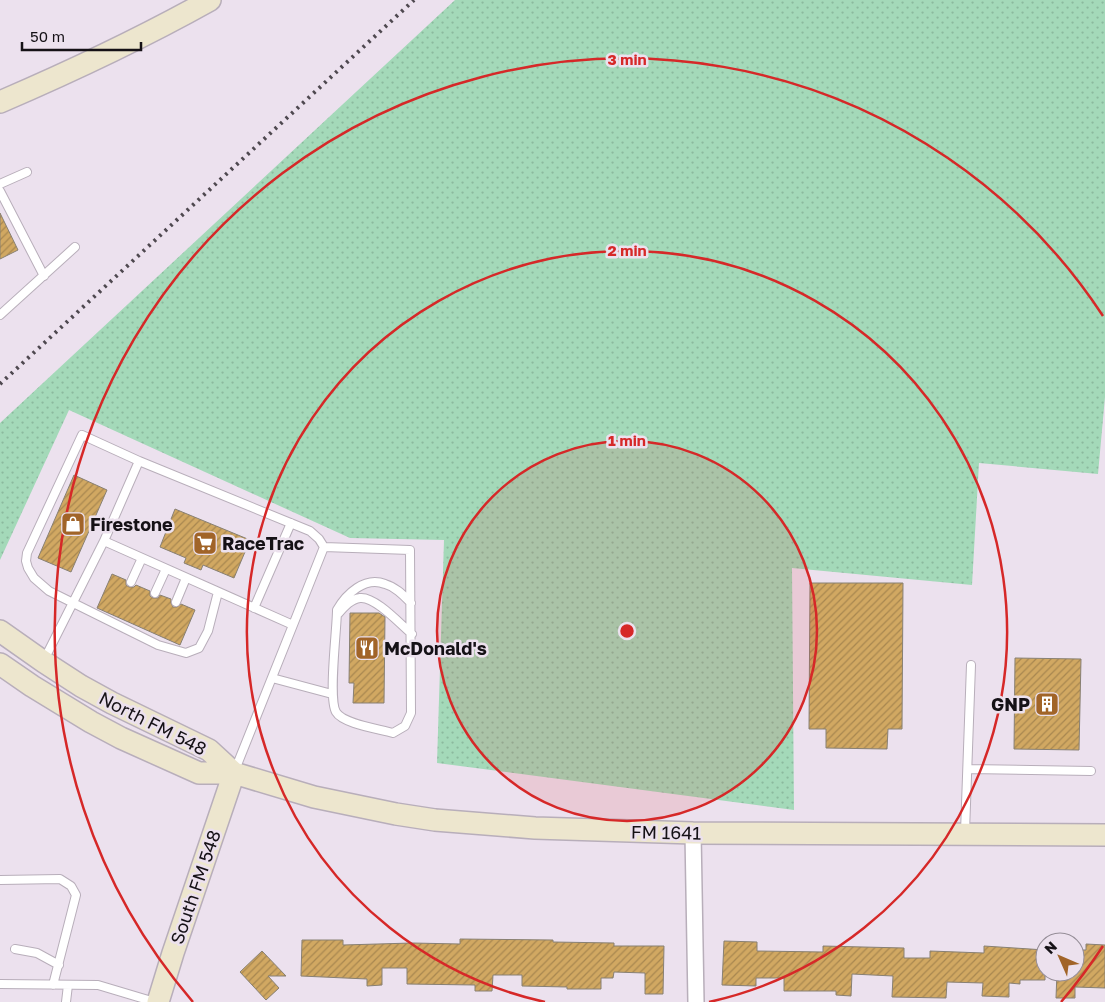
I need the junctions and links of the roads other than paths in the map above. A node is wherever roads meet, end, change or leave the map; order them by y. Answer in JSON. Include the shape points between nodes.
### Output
{"nodes":[{"id":1,"x":210,"y":0,"type":"edge"},
{"id":2,"x":0,"y":102,"type":"edge"},
{"id":3,"x":27,"y":172,"type":"dead end"},
{"id":4,"x":0,"y":184,"type":"edge"},
{"id":5,"x":0,"y":191,"type":"edge"},
{"id":6,"x":74,"y":247,"type":"dead end"},
{"id":7,"x":44,"y":276,"type":"junction"},
{"id":8,"x":0,"y":315,"type":"edge"},
{"id":9,"x":139,"y":461,"type":"junction"},
{"id":10,"x":291,"y":523,"type":"junction"},
{"id":11,"x":104,"y":541,"type":"junction"},
{"id":12,"x":324,"y":547,"type":"junction"},
{"id":13,"x":142,"y":558,"type":"junction"},
{"id":14,"x":166,"y":569,"type":"junction"},
{"id":15,"x":186,"y":578,"type":"junction"},
{"id":16,"x":131,"y":582,"type":"dead end"},
{"id":17,"x":218,"y":592,"type":"junction"},
{"id":18,"x":155,"y":593,"type":"dead end"},
{"id":19,"x":176,"y":602,"type":"dead end"},
{"id":20,"x":412,"y":602,"type":"junction"},
{"id":21,"x":73,"y":603,"type":"junction"},
{"id":22,"x":254,"y":608,"type":"junction"},
{"id":23,"x":337,"y":615,"type":"junction"},
{"id":24,"x":293,"y":625,"type":"junction"},
{"id":25,"x":0,"y":632,"type":"edge"},
{"id":26,"x":412,"y":634,"type":"junction"},
{"id":27,"x":44,"y":662,"type":"junction"},
{"id":28,"x":0,"y":664,"type":"edge"},
{"id":29,"x":971,"y":665,"type":"dead end"},
{"id":30,"x":272,"y":678,"type":"junction"},
{"id":31,"x":332,"y":694,"type":"junction"},
{"id":32,"x":968,"y":769,"type":"junction"},
{"id":33,"x":1091,"y":771,"type":"dead end"},
{"id":34,"x":234,"y":773,"type":"junction"},
{"id":35,"x":693,"y":833,"type":"junction"},
{"id":36,"x":965,"y":834,"type":"junction"},
{"id":37,"x":1105,"y":834,"type":"edge"},
{"id":38,"x":0,"y":880,"type":"edge"},
{"id":39,"x":15,"y":949,"type":"dead end"},
{"id":40,"x":59,"y":965,"type":"junction"},
{"id":41,"x":0,"y":984,"type":"edge"},
{"id":42,"x":53,"y":985,"type":"junction"},
{"id":43,"x":68,"y":985,"type":"junction"},
{"id":44,"x":66,"y":1002,"type":"edge"},
{"id":45,"x":156,"y":1002,"type":"edge"},
{"id":46,"x":696,"y":1002,"type":"edge"}],
"edges":[{"from":1,"to":2,"type":"main road","via":[[156,30]]},
{"from":3,"to":4,"type":"lane"},
{"from":5,"to":7,"type":"lane"},
{"from":6,"to":7,"type":"lane"},
{"from":7,"to":8,"type":"lane"},
{"from":9,"to":10,"type":"lane"},
{"from":9,"to":11,"type":"lane"},
{"from":9,"to":21,"type":"lane","via":[[82,435],[27,553],[26,560],[34,578]]},
{"from":10,"to":12,"type":"lane","via":[[310,531]]},
{"from":10,"to":22,"type":"lane"},
{"from":11,"to":13,"type":"lane"},
{"from":11,"to":21,"type":"lane"},
{"from":12,"to":20,"type":"lane","via":[[410,550]]},
{"from":12,"to":24,"type":"lane"},
{"from":13,"to":14,"type":"lane"},
{"from":13,"to":16,"type":"lane"},
{"from":14,"to":15,"type":"lane"},
{"from":14,"to":18,"type":"lane"},
{"from":15,"to":17,"type":"lane"},
{"from":15,"to":19,"type":"lane"},
{"from":17,"to":21,"type":"lane","via":[[208,631],[199,648],[186,653]]},
{"from":17,"to":22,"type":"lane"},
{"from":20,"to":23,"type":"lane","via":[[385,583],[375,582],[353,590],[343,599]]},
{"from":20,"to":26,"type":"lane"},
{"from":21,"to":27,"type":"lane"},
{"from":22,"to":24,"type":"lane"},
{"from":23,"to":26,"type":"lane","via":[[348,604],[367,598]]},
{"from":23,"to":31,"type":"lane"},
{"from":24,"to":30,"type":"lane"},
{"from":25,"to":27,"type":"main road","name":"North FM 548"},
{"from":26,"to":31,"type":"lane","via":[[411,713],[405,726],[393,733],[346,720],[336,712]]},
{"from":27,"to":34,"type":"main road","name":"North FM 548","via":[[112,703],[210,750]]},
{"from":28,"to":34,"type":"main road","name":"North FM 548","via":[[60,704],[121,738],[198,773]]},
{"from":29,"to":32,"type":"lane"},
{"from":30,"to":31,"type":"lane"},
{"from":30,"to":34,"type":"lane"},
{"from":32,"to":33,"type":"lane"},
{"from":32,"to":36,"type":"lane"},
{"from":34,"to":35,"type":"main road","name":"FM 1641","number":"FM 1641","via":[[314,797],[435,820],[535,828]]},
{"from":34,"to":45,"type":"main road","name":"South FM 548"},
{"from":35,"to":36,"type":"main road","name":"FM 1641","number":"FM 1641"},
{"from":35,"to":46,"type":"street"},
{"from":36,"to":37,"type":"main road","name":"FM 1641","number":"FM 1641"},
{"from":38,"to":40,"type":"lane","via":[[60,879],[71,886],[76,895]]},
{"from":39,"to":40,"type":"lane","via":[[36,953]]},
{"from":40,"to":42,"type":"lane"},
{"from":41,"to":42,"type":"lane"},
{"from":42,"to":43,"type":"lane"},
{"from":43,"to":44,"type":"lane"},
{"from":43,"to":45,"type":"lane","via":[[98,985]]}]}
